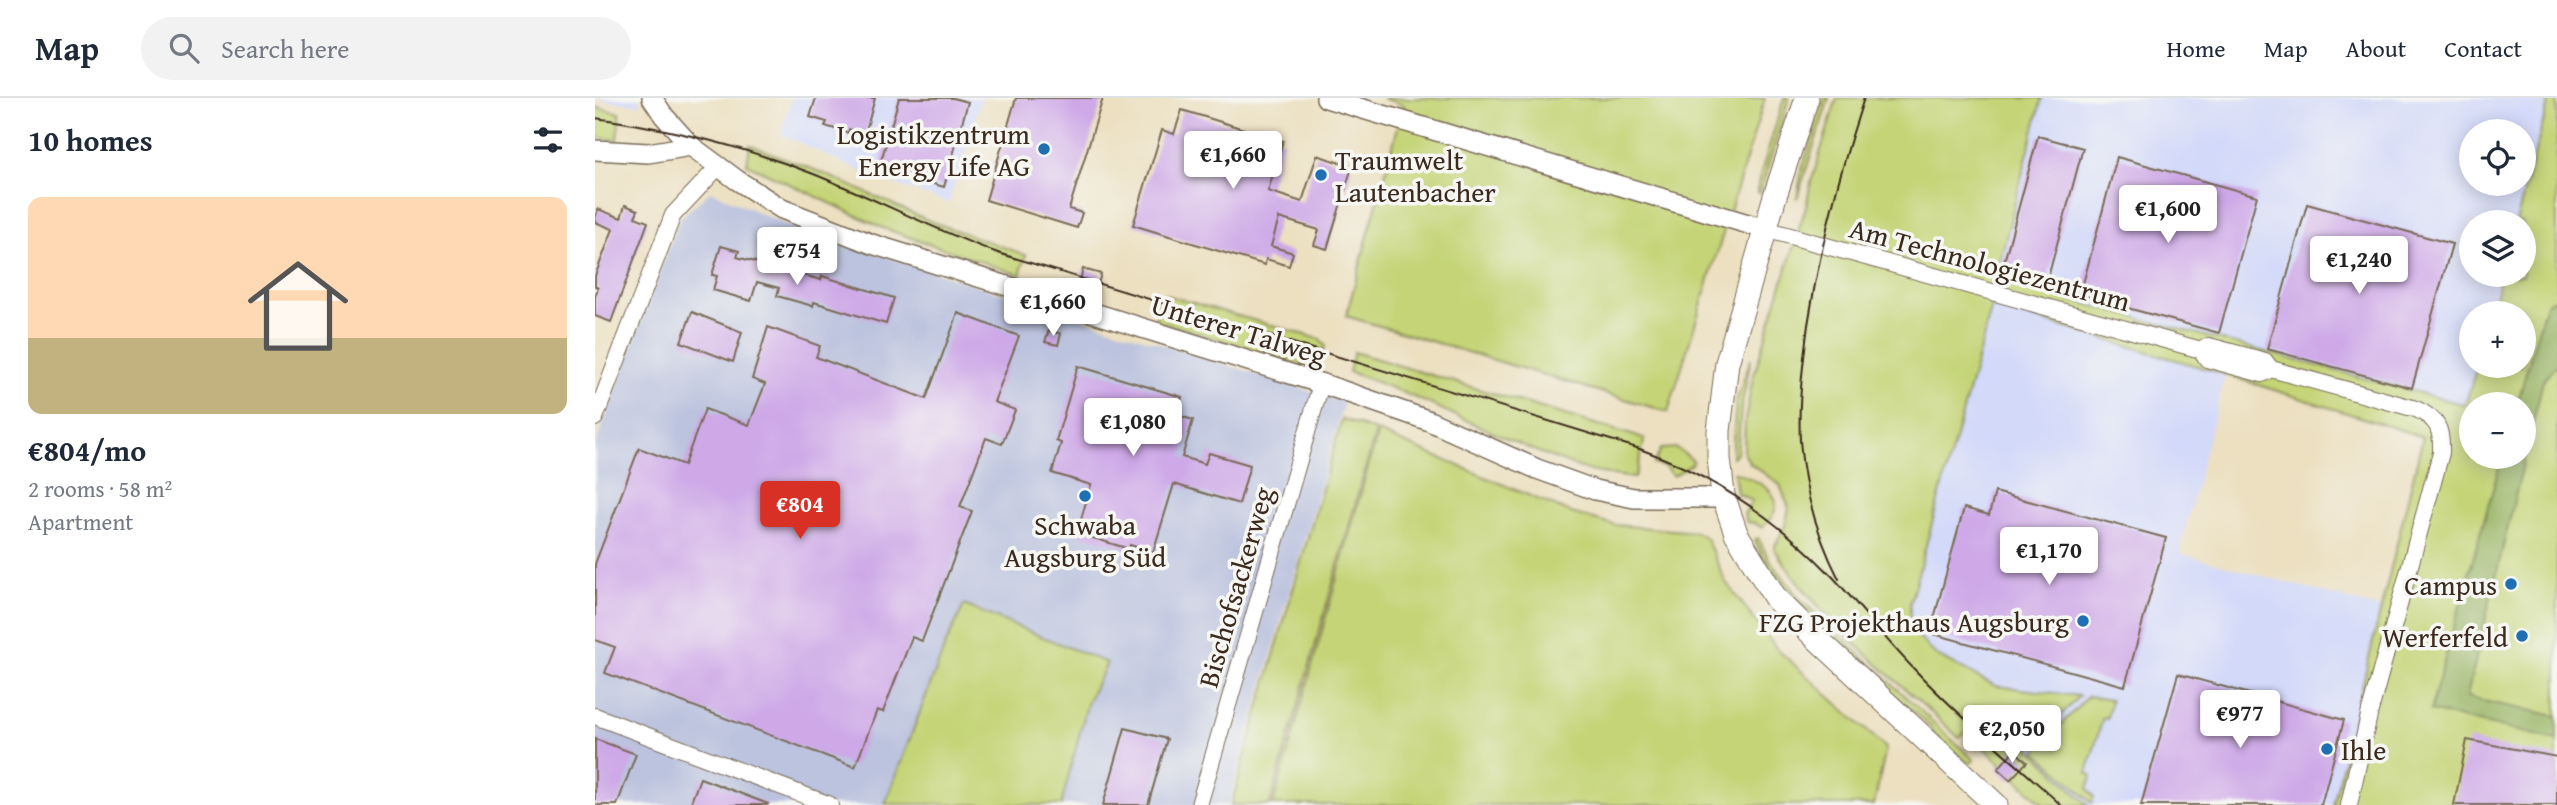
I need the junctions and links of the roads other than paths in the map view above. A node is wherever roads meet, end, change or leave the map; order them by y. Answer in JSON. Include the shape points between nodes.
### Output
{"nodes":[{"id":1,"x":652,"y":98,"type":"edge"},
{"id":2,"x":1326,"y":98,"type":"edge"},
{"id":3,"x":1807,"y":98,"type":"edge"},
{"id":4,"x":691,"y":146,"type":"junction"},
{"id":5,"x":595,"y":150,"type":"edge"},
{"id":6,"x":718,"y":167,"type":"junction"},
{"id":7,"x":1765,"y":229,"type":"junction"},
{"id":8,"x":1321,"y":384,"type":"junction"},
{"id":9,"x":595,"y":418,"type":"edge"},
{"id":10,"x":1725,"y":498,"type":"junction"},
{"id":11,"x":595,"y":716,"type":"edge"},
{"id":12,"x":830,"y":805,"type":"edge"},
{"id":13,"x":1199,"y":805,"type":"edge"},
{"id":14,"x":1996,"y":805,"type":"edge"},
{"id":15,"x":2349,"y":805,"type":"edge"}],
"edges":[{"from":1,"to":4,"type":"street","name":"Unterer Talweg"},
{"from":2,"to":7,"type":"street"},
{"from":3,"to":7,"type":"main road"},
{"from":4,"to":5,"type":"street","via":[[648,153]]},
{"from":4,"to":6,"type":"street","name":"Unterer Talweg"},
{"from":6,"to":8,"type":"street","name":"Unterer Talweg","via":[[782,209],[872,244]]},
{"from":6,"to":9,"type":"street","via":[[673,215]]},
{"from":7,"to":10,"type":"main road","via":[[1722,392],[1719,458]]},
{"from":7,"to":15,"type":"street","name":"Am Technologiezentrum","via":[[2201,350],[2207,359],[2262,374],[2271,369],[2431,416],[2442,437],[2441,453],[2369,711]]},
{"from":8,"to":10,"type":"street","name":"Unterer Talweg","via":[[1427,420],[1537,469],[1595,489],[1634,498]]},
{"from":8,"to":13,"type":"street","name":"Bischofsackerweg"},
{"from":10,"to":14,"type":"main road","via":[[1736,533],[1776,599]]},
{"from":11,"to":12,"type":"street"}]}
